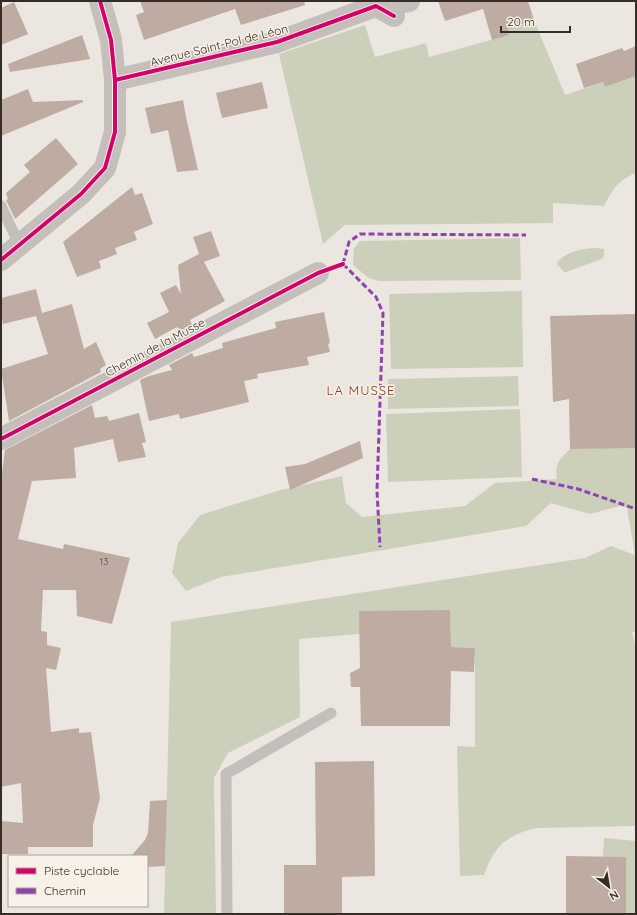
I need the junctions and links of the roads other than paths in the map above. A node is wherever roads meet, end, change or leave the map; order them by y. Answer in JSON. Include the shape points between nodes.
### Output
{"nodes":[{"id":1,"x":100,"y":1,"type":"edge"},
{"id":2,"x":409,"y":1,"type":"edge"},
{"id":3,"x":114,"y":80,"type":"junction"},
{"id":4,"x":1,"y":206,"type":"edge"},
{"id":5,"x":19,"y":244,"type":"junction"},
{"id":6,"x":1,"y":260,"type":"edge"},
{"id":7,"x":318,"y":273,"type":"dead end"},
{"id":8,"x":1,"y":439,"type":"edge"},
{"id":9,"x":331,"y":712,"type":"dead end"},
{"id":10,"x":227,"y":914,"type":"edge"}],
"edges":[{"from":1,"to":3,"type":"street","via":[[111,40]]},
{"from":2,"to":3,"type":"street","name":"Avenue Saint-Pol de Léon","via":[[385,11],[277,42]]},
{"from":3,"to":5,"type":"street","via":[[115,132],[105,168],[81,194]]},
{"from":4,"to":5,"type":"lane"},
{"from":5,"to":6,"type":"street"},
{"from":7,"to":8,"type":"street","name":"Chemin de la Musse"},
{"from":9,"to":10,"type":"lane","via":[[226,774]]}]}
